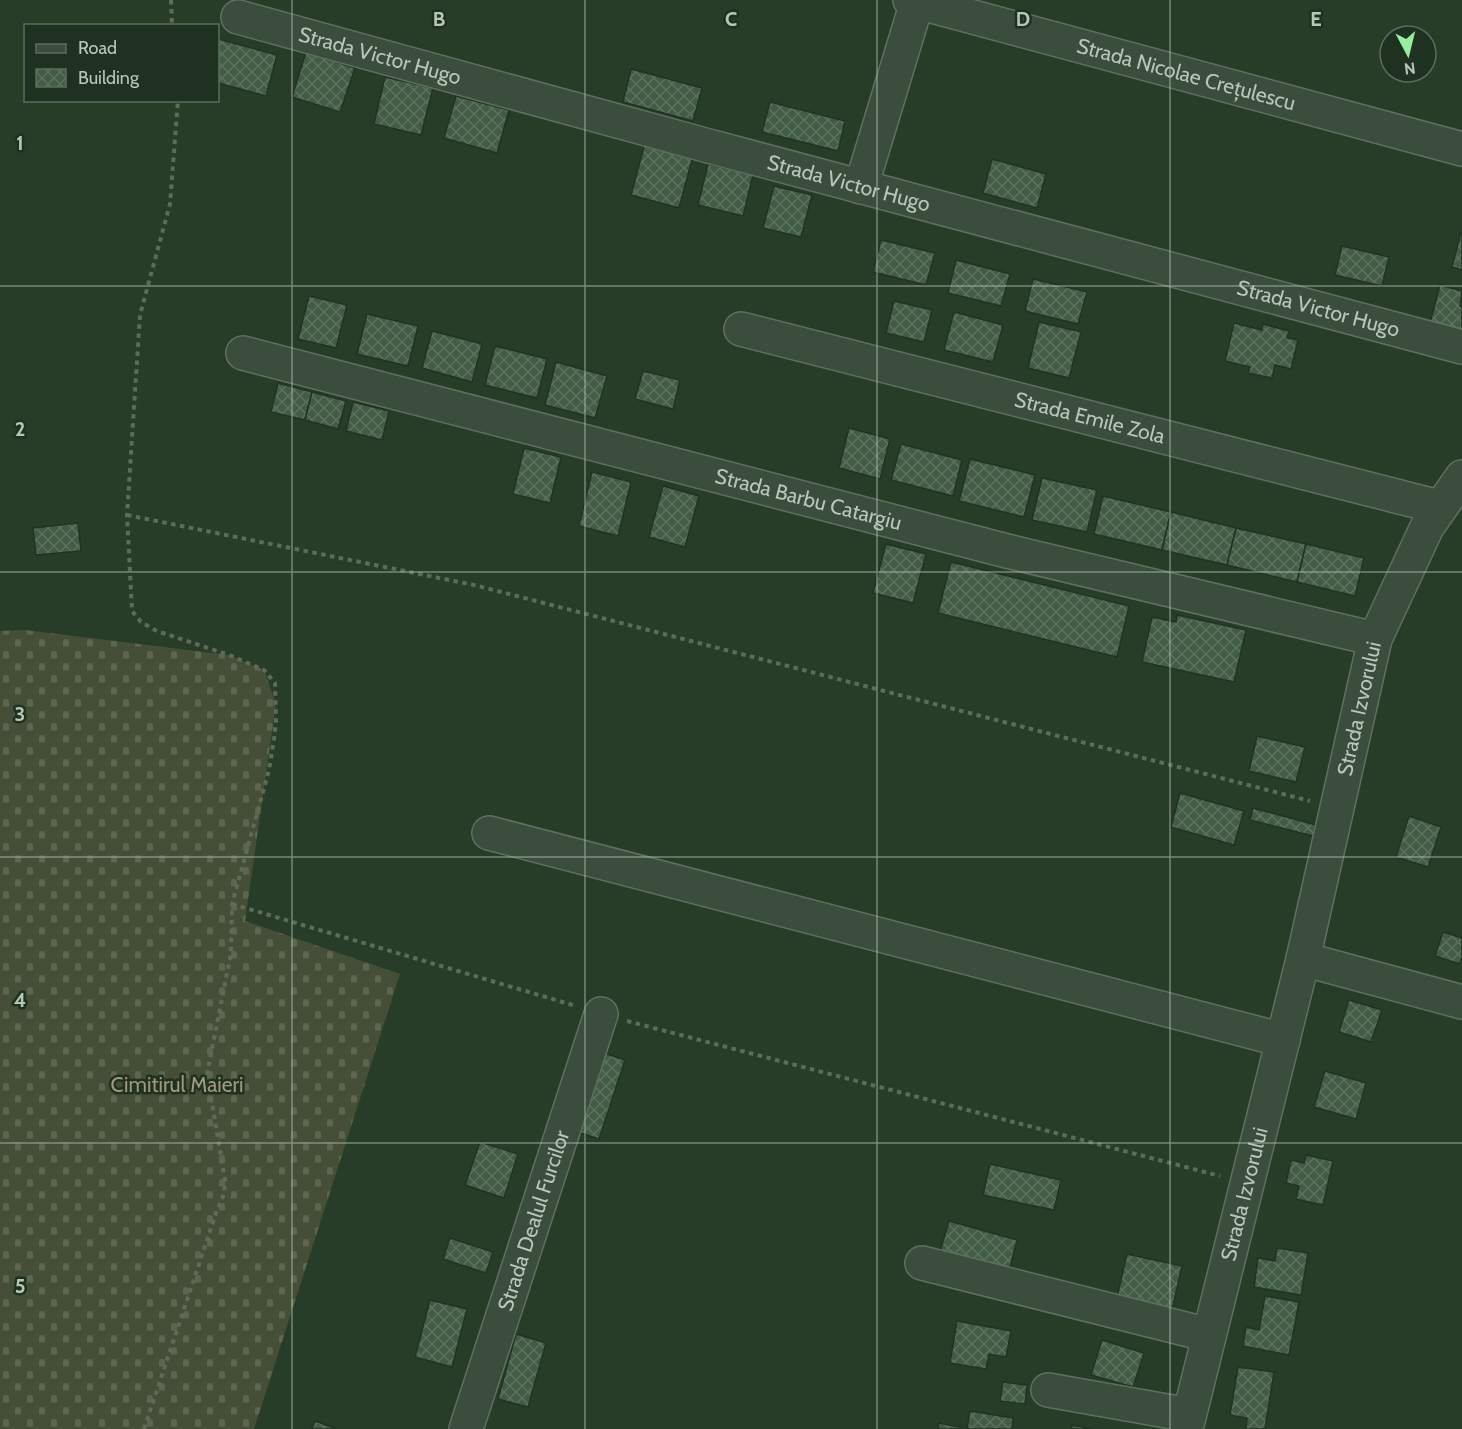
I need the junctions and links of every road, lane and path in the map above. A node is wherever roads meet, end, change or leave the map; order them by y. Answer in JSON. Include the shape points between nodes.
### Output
{"nodes":[{"id":1,"x":171,"y":0,"type":"edge"},
{"id":2,"x":913,"y":1,"type":"edge"},
{"id":3,"x":238,"y":17,"type":"dead end"},
{"id":4,"x":172,"y":24,"type":"edge"},
{"id":5,"x":178,"y":102,"type":"edge"},
{"id":6,"x":1462,"y":149,"type":"edge"},
{"id":7,"x":861,"y":187,"type":"junction"},
{"id":8,"x":741,"y":329,"type":"dead end"},
{"id":9,"x":1462,"y":347,"type":"edge"},
{"id":10,"x":243,"y":353,"type":"dead end"},
{"id":11,"x":1455,"y":488,"type":"edge"},
{"id":12,"x":127,"y":515,"type":"junction"},
{"id":13,"x":1375,"y":639,"type":"junction"},
{"id":14,"x":1337,"y":808,"type":"junction"},
{"id":15,"x":489,"y":833,"type":"dead end"},
{"id":16,"x":232,"y":904,"type":"junction"},
{"id":17,"x":1303,"y":959,"type":"junction"},
{"id":18,"x":1462,"y":1002,"type":"edge"},
{"id":19,"x":601,"y":1014,"type":"junction"},
{"id":20,"x":1283,"y":1040,"type":"junction"},
{"id":21,"x":1247,"y":1184,"type":"junction"},
{"id":22,"x":922,"y":1263,"type":"dead end"},
{"id":23,"x":1209,"y":1335,"type":"junction"},
{"id":24,"x":1048,"y":1390,"type":"dead end"},
{"id":25,"x":1187,"y":1422,"type":"edge"},
{"id":26,"x":144,"y":1429,"type":"edge"},
{"id":27,"x":466,"y":1429,"type":"edge"}],
"edges":[{"from":1,"to":4,"type":"path"},
{"from":2,"to":6,"type":"street","name":"Strada Nicolae Crețulescu"},
{"from":2,"to":7,"type":"street"},
{"from":3,"to":7,"type":"street","name":"Strada Victor Hugo"},
{"from":5,"to":12,"type":"path","via":[[170,204],[140,315]]},
{"from":7,"to":9,"type":"street","name":"Strada Victor Hugo"},
{"from":8,"to":11,"type":"street","name":"Strada Emile Zola"},
{"from":10,"to":13,"type":"street","name":"Strada Barbu Catargiu","via":[[1007,552]]},
{"from":11,"to":13,"type":"street","name":"Strada Izvorului","via":[[1427,527]]},
{"from":12,"to":14,"type":"path","via":[[474,585]]},
{"from":12,"to":16,"type":"path","via":[[132,611],[141,622],[264,669],[275,683],[276,721],[269,770]]},
{"from":13,"to":14,"type":"street","name":"Strada Izvorului"},
{"from":14,"to":17,"type":"street","name":"Strada Izvorului"},
{"from":15,"to":20,"type":"street"},
{"from":16,"to":19,"type":"path"},
{"from":16,"to":26,"type":"path","via":[[231,953],[207,1074],[224,1194]]},
{"from":17,"to":18,"type":"street"},
{"from":17,"to":20,"type":"street","name":"Strada Izvorului"},
{"from":19,"to":21,"type":"path"},
{"from":19,"to":27,"type":"street","name":"Strada Dealul Furcilor"},
{"from":20,"to":21,"type":"street","name":"Strada Izvorului"},
{"from":21,"to":23,"type":"street","name":"Strada Izvorului"},
{"from":22,"to":23,"type":"street"},
{"from":23,"to":25,"type":"street","name":"Strada Izvorului"},
{"from":24,"to":25,"type":"street"}]}
